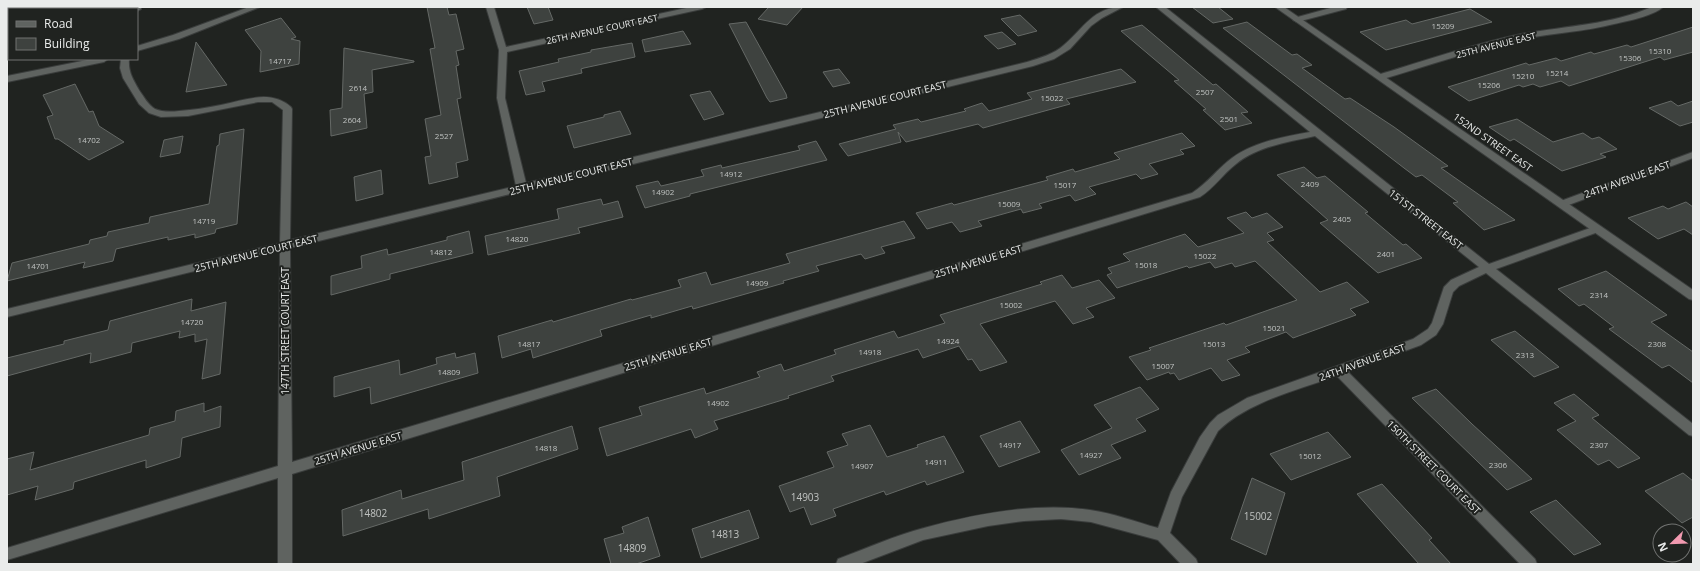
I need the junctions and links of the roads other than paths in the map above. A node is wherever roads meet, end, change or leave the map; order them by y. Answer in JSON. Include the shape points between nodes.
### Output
{"nodes":[{"id":1,"x":256,"y":7,"type":"edge"},
{"id":2,"x":490,"y":7,"type":"edge"},
{"id":3,"x":702,"y":7,"type":"edge"},
{"id":4,"x":1119,"y":7,"type":"edge"},
{"id":5,"x":1160,"y":7,"type":"edge"},
{"id":6,"x":1279,"y":7,"type":"edge"},
{"id":7,"x":1343,"y":7,"type":"edge"},
{"id":8,"x":1659,"y":7,"type":"edge"},
{"id":9,"x":1297,"y":20,"type":"junction"},
{"id":10,"x":138,"y":50,"type":"edge"},
{"id":11,"x":502,"y":50,"type":"junction"},
{"id":12,"x":99,"y":60,"type":"edge"},
{"id":13,"x":125,"y":60,"type":"edge"},
{"id":14,"x":1380,"y":77,"type":"junction"},
{"id":15,"x":7,"y":79,"type":"edge"},
{"id":16,"x":1317,"y":133,"type":"junction"},
{"id":17,"x":1693,"y":155,"type":"edge"},
{"id":18,"x":522,"y":188,"type":"junction"},
{"id":19,"x":1562,"y":204,"type":"junction"},
{"id":20,"x":1597,"y":229,"type":"junction"},
{"id":21,"x":284,"y":246,"type":"junction"},
{"id":22,"x":1488,"y":268,"type":"junction"},
{"id":23,"x":1693,"y":296,"type":"edge"},
{"id":24,"x":7,"y":313,"type":"edge"},
{"id":25,"x":1339,"y":370,"type":"junction"},
{"id":26,"x":1693,"y":431,"type":"edge"},
{"id":27,"x":285,"y":470,"type":"junction"},
{"id":28,"x":1162,"y":535,"type":"junction"},
{"id":29,"x":7,"y":554,"type":"edge"},
{"id":30,"x":285,"y":564,"type":"edge"},
{"id":31,"x":843,"y":564,"type":"edge"},
{"id":32,"x":1190,"y":564,"type":"edge"},
{"id":33,"x":1530,"y":564,"type":"edge"}],
"edges":[{"from":1,"to":10,"type":"street"},
{"from":2,"to":11,"type":"street"},
{"from":3,"to":11,"type":"street","name":"26TH AVENUE COURT EAST"},
{"from":4,"to":18,"type":"street","name":"25TH AVENUE COURT EAST","via":[[1088,24],[1067,47],[1030,64]]},
{"from":5,"to":16,"type":"street","name":"151ST STREET EAST"},
{"from":6,"to":9,"type":"street","name":"152ND STREET EAST"},
{"from":7,"to":9,"type":"street"},
{"from":8,"to":14,"type":"street","name":"25TH AVENUE EAST","via":[[1623,20],[1505,41]]},
{"from":9,"to":14,"type":"street","name":"152ND STREET EAST"},
{"from":11,"to":18,"type":"street","via":[[501,98]]},
{"from":12,"to":15,"type":"street"},
{"from":13,"to":21,"type":"street","name":"147TH STREET COURT EAST","via":[[124,71],[144,105],[153,112],[177,114],[258,99],[279,101],[288,109]]},
{"from":14,"to":19,"type":"street","name":"152ND STREET EAST"},
{"from":16,"to":22,"type":"street","name":"151ST STREET EAST"},
{"from":16,"to":27,"type":"street","name":"25TH AVENUE EAST","via":[[1240,156],[1204,191],[1196,195]]},
{"from":17,"to":19,"type":"street","name":"24TH AVENUE EAST"},
{"from":18,"to":21,"type":"street","name":"25TH AVENUE COURT EAST"},
{"from":19,"to":20,"type":"street","name":"152ND STREET EAST"},
{"from":20,"to":22,"type":"street","name":"24TH AVENUE EAST"},
{"from":20,"to":23,"type":"street","name":"152ND STREET EAST"},
{"from":21,"to":24,"type":"street","name":"25TH AVENUE COURT EAST"},
{"from":21,"to":27,"type":"street","name":"147TH STREET COURT EAST"},
{"from":22,"to":25,"type":"street","name":"24TH AVENUE EAST","via":[[1466,277],[1448,290],[1432,332],[1417,342]]},
{"from":22,"to":26,"type":"street","name":"151ST STREET EAST"},
{"from":25,"to":28,"type":"street","name":"24TH AVENUE EAST","via":[[1251,402],[1222,419],[1205,441],[1176,496]]},
{"from":25,"to":33,"type":"street","name":"150TH STREET COURT EAST"},
{"from":27,"to":29,"type":"street","name":"25TH AVENUE EAST"},
{"from":27,"to":30,"type":"street","name":"147TH STREET COURT EAST"},
{"from":28,"to":31,"type":"street","via":[[1091,516],[1061,513],[1024,515],[924,534]]},
{"from":28,"to":32,"type":"street"}]}
